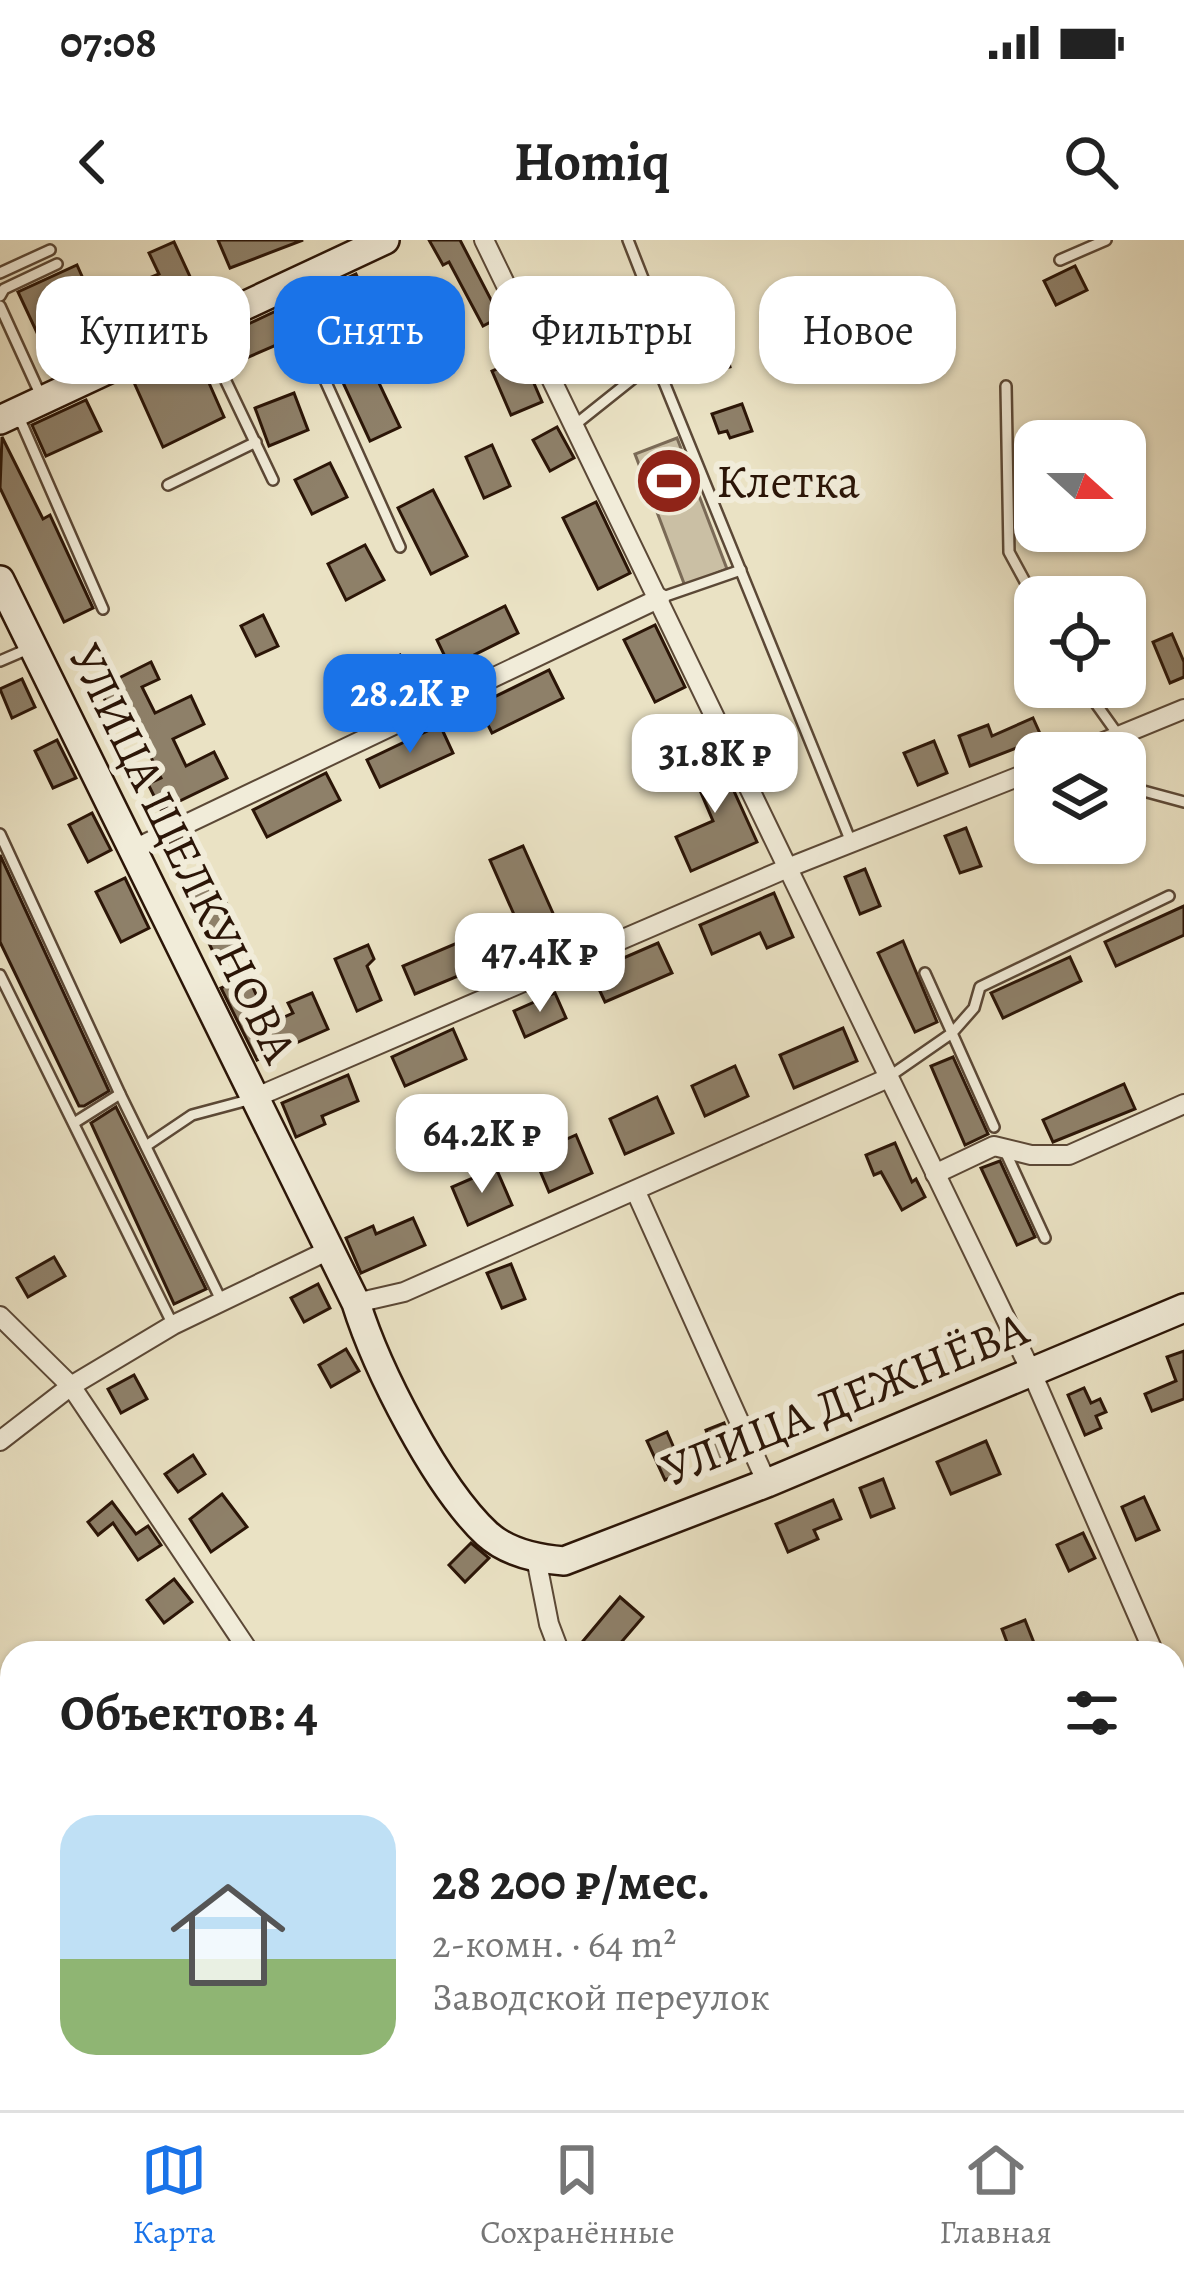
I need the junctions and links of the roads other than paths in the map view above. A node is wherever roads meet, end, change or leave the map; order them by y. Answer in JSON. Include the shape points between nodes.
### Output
{"nodes":[{"id":1,"x":385,"y":240,"type":"edge"},
{"id":2,"x":484,"y":240,"type":"edge"},
{"id":3,"x":628,"y":240,"type":"edge"},
{"id":4,"x":1106,"y":240,"type":"edge"},
{"id":5,"x":50,"y":250,"type":"dead end"},
{"id":6,"x":1060,"y":260,"type":"dead end"},
{"id":7,"x":57,"y":264,"type":"dead end"},
{"id":8,"x":0,"y":272,"type":"edge"},
{"id":9,"x":311,"y":276,"type":"edge"},
{"id":10,"x":642,"y":276,"type":"edge"},
{"id":11,"x":0,"y":296,"type":"edge"},
{"id":12,"x":0,"y":306,"type":"edge"},
{"id":13,"x":79,"y":384,"type":"edge"},
{"id":14,"x":228,"y":384,"type":"edge"},
{"id":15,"x":327,"y":384,"type":"edge"},
{"id":16,"x":627,"y":384,"type":"edge"},
{"id":17,"x":664,"y":384,"type":"edge"},
{"id":18,"x":1006,"y":386,"type":"dead end"},
{"id":19,"x":43,"y":401,"type":"junction"},
{"id":20,"x":3,"y":418,"type":"edge"},
{"id":21,"x":577,"y":424,"type":"junction"},
{"id":22,"x":256,"y":442,"type":"junction"},
{"id":23,"x":273,"y":480,"type":"dead end"},
{"id":24,"x":168,"y":485,"type":"dead end"},
{"id":25,"x":400,"y":547,"type":"dead end"},
{"id":26,"x":741,"y":571,"type":"junction"},
{"id":27,"x":1022,"y":576,"type":"edge"},
{"id":28,"x":0,"y":580,"type":"edge"},
{"id":29,"x":660,"y":598,"type":"junction"},
{"id":30,"x":103,"y":609,"type":"dead end"},
{"id":31,"x":33,"y":647,"type":"junction"},
{"id":32,"x":0,"y":661,"type":"edge"},
{"id":33,"x":1184,"y":709,"type":"edge"},
{"id":34,"x":1129,"y":732,"type":"edge"},
{"id":35,"x":1014,"y":778,"type":"edge"},
{"id":36,"x":1146,"y":792,"type":"edge"},
{"id":37,"x":1184,"y":802,"type":"edge"},
{"id":38,"x":0,"y":833,"type":"edge"},
{"id":39,"x":851,"y":842,"type":"junction"},
{"id":40,"x":134,"y":849,"type":"junction"},
{"id":41,"x":790,"y":867,"type":"junction"},
{"id":42,"x":1169,"y":896,"type":"dead end"},
{"id":43,"x":925,"y":973,"type":"dead end"},
{"id":44,"x":0,"y":975,"type":"edge"},
{"id":45,"x":952,"y":1033,"type":"junction"},
{"id":46,"x":886,"y":1079,"type":"junction"},
{"id":47,"x":120,"y":1094,"type":"junction"},
{"id":48,"x":252,"y":1099,"type":"junction"},
{"id":49,"x":1184,"y":1104,"type":"edge"},
{"id":50,"x":74,"y":1124,"type":"junction"},
{"id":51,"x":994,"y":1127,"type":"dead end"},
{"id":52,"x":145,"y":1145,"type":"junction"},
{"id":53,"x":1003,"y":1146,"type":"junction"},
{"id":54,"x":934,"y":1174,"type":"junction"},
{"id":55,"x":636,"y":1192,"type":"junction"},
{"id":56,"x":1046,"y":1238,"type":"dead end"},
{"id":57,"x":327,"y":1251,"type":"junction"},
{"id":58,"x":356,"y":1303,"type":"junction"},
{"id":59,"x":224,"y":1304,"type":"junction"},
{"id":60,"x":1184,"y":1308,"type":"edge"},
{"id":61,"x":0,"y":1316,"type":"edge"},
{"id":62,"x":172,"y":1325,"type":"junction"},
{"id":63,"x":1031,"y":1371,"type":"junction"},
{"id":64,"x":71,"y":1386,"type":"junction"},
{"id":65,"x":0,"y":1441,"type":"edge"},
{"id":66,"x":767,"y":1483,"type":"junction"},
{"id":67,"x":536,"y":1558,"type":"junction"},
{"id":68,"x":242,"y":1641,"type":"edge"},
{"id":69,"x":555,"y":1641,"type":"edge"},
{"id":70,"x":1149,"y":1641,"type":"edge"}],
"edges":[{"from":1,"to":9,"type":"main road"},
{"from":2,"to":21,"type":"street"},
{"from":3,"to":10,"type":"lane"},
{"from":4,"to":6,"type":"lane"},
{"from":5,"to":8,"type":"lane"},
{"from":7,"to":11,"type":"lane"},
{"from":12,"to":19,"type":"lane"},
{"from":13,"to":19,"type":"main road"},
{"from":14,"to":22,"type":"lane"},
{"from":15,"to":25,"type":"lane"},
{"from":16,"to":21,"type":"lane"},
{"from":17,"to":26,"type":"lane"},
{"from":18,"to":27,"type":"lane","via":[[1009,552]]},
{"from":19,"to":20,"type":"main road"},
{"from":20,"to":30,"type":"lane","via":[[22,424]]},
{"from":21,"to":29,"type":"street"},
{"from":22,"to":23,"type":"lane"},
{"from":22,"to":24,"type":"lane"},
{"from":26,"to":29,"type":"lane"},
{"from":26,"to":39,"type":"lane"},
{"from":28,"to":31,"type":"main road","name":"УЛИЦА ЩЕЛКУНОВА"},
{"from":29,"to":40,"type":"street"},
{"from":29,"to":41,"type":"street"},
{"from":31,"to":32,"type":"lane"},
{"from":31,"to":40,"type":"main road","name":"УЛИЦА ЩЕЛКУНОВА"},
{"from":33,"to":34,"type":"street"},
{"from":35,"to":39,"type":"street"},
{"from":36,"to":37,"type":"lane"},
{"from":38,"to":47,"type":"lane"},
{"from":39,"to":41,"type":"street"},
{"from":40,"to":48,"type":"main road","name":"УЛИЦА ЩЕЛКУНОВА"},
{"from":41,"to":46,"type":"street"},
{"from":41,"to":48,"type":"street"},
{"from":42,"to":45,"type":"lane","via":[[980,987]]},
{"from":43,"to":45,"type":"lane"},
{"from":44,"to":50,"type":"lane"},
{"from":45,"to":46,"type":"lane"},
{"from":45,"to":51,"type":"lane"},
{"from":46,"to":54,"type":"street"},
{"from":46,"to":55,"type":"street"},
{"from":47,"to":50,"type":"lane"},
{"from":47,"to":52,"type":"lane"},
{"from":48,"to":52,"type":"lane","via":[[192,1115]]},
{"from":48,"to":57,"type":"main road","name":"УЛИЦА ЩЕЛКУНОВА"},
{"from":49,"to":53,"type":"street","via":[[1070,1155]]},
{"from":50,"to":62,"type":"lane"},
{"from":52,"to":59,"type":"lane"},
{"from":53,"to":54,"type":"street"},
{"from":53,"to":56,"type":"lane"},
{"from":54,"to":63,"type":"street"},
{"from":55,"to":58,"type":"street","via":[[404,1292]]},
{"from":55,"to":66,"type":"street"},
{"from":57,"to":58,"type":"main road","name":"УЛИЦА ЩЕЛКУНОВА"},
{"from":57,"to":59,"type":"street"},
{"from":58,"to":67,"type":"main road","name":"УЛИЦА ЩЕЛКУНОВА","via":[[396,1399],[450,1486],[488,1535]]},
{"from":59,"to":62,"type":"street"},
{"from":60,"to":63,"type":"main road","name":"УЛИЦА ДЕЖНЁВА"},
{"from":61,"to":64,"type":"street"},
{"from":62,"to":64,"type":"street"},
{"from":63,"to":66,"type":"main road","name":"УЛИЦА ДЕЖНЁВА"},
{"from":63,"to":70,"type":"street"},
{"from":64,"to":65,"type":"street"},
{"from":64,"to":68,"type":"street"},
{"from":66,"to":67,"type":"main road","name":"УЛИЦА ДЕЖНЁВА","via":[[564,1561]]},
{"from":67,"to":69,"type":"street"}]}
